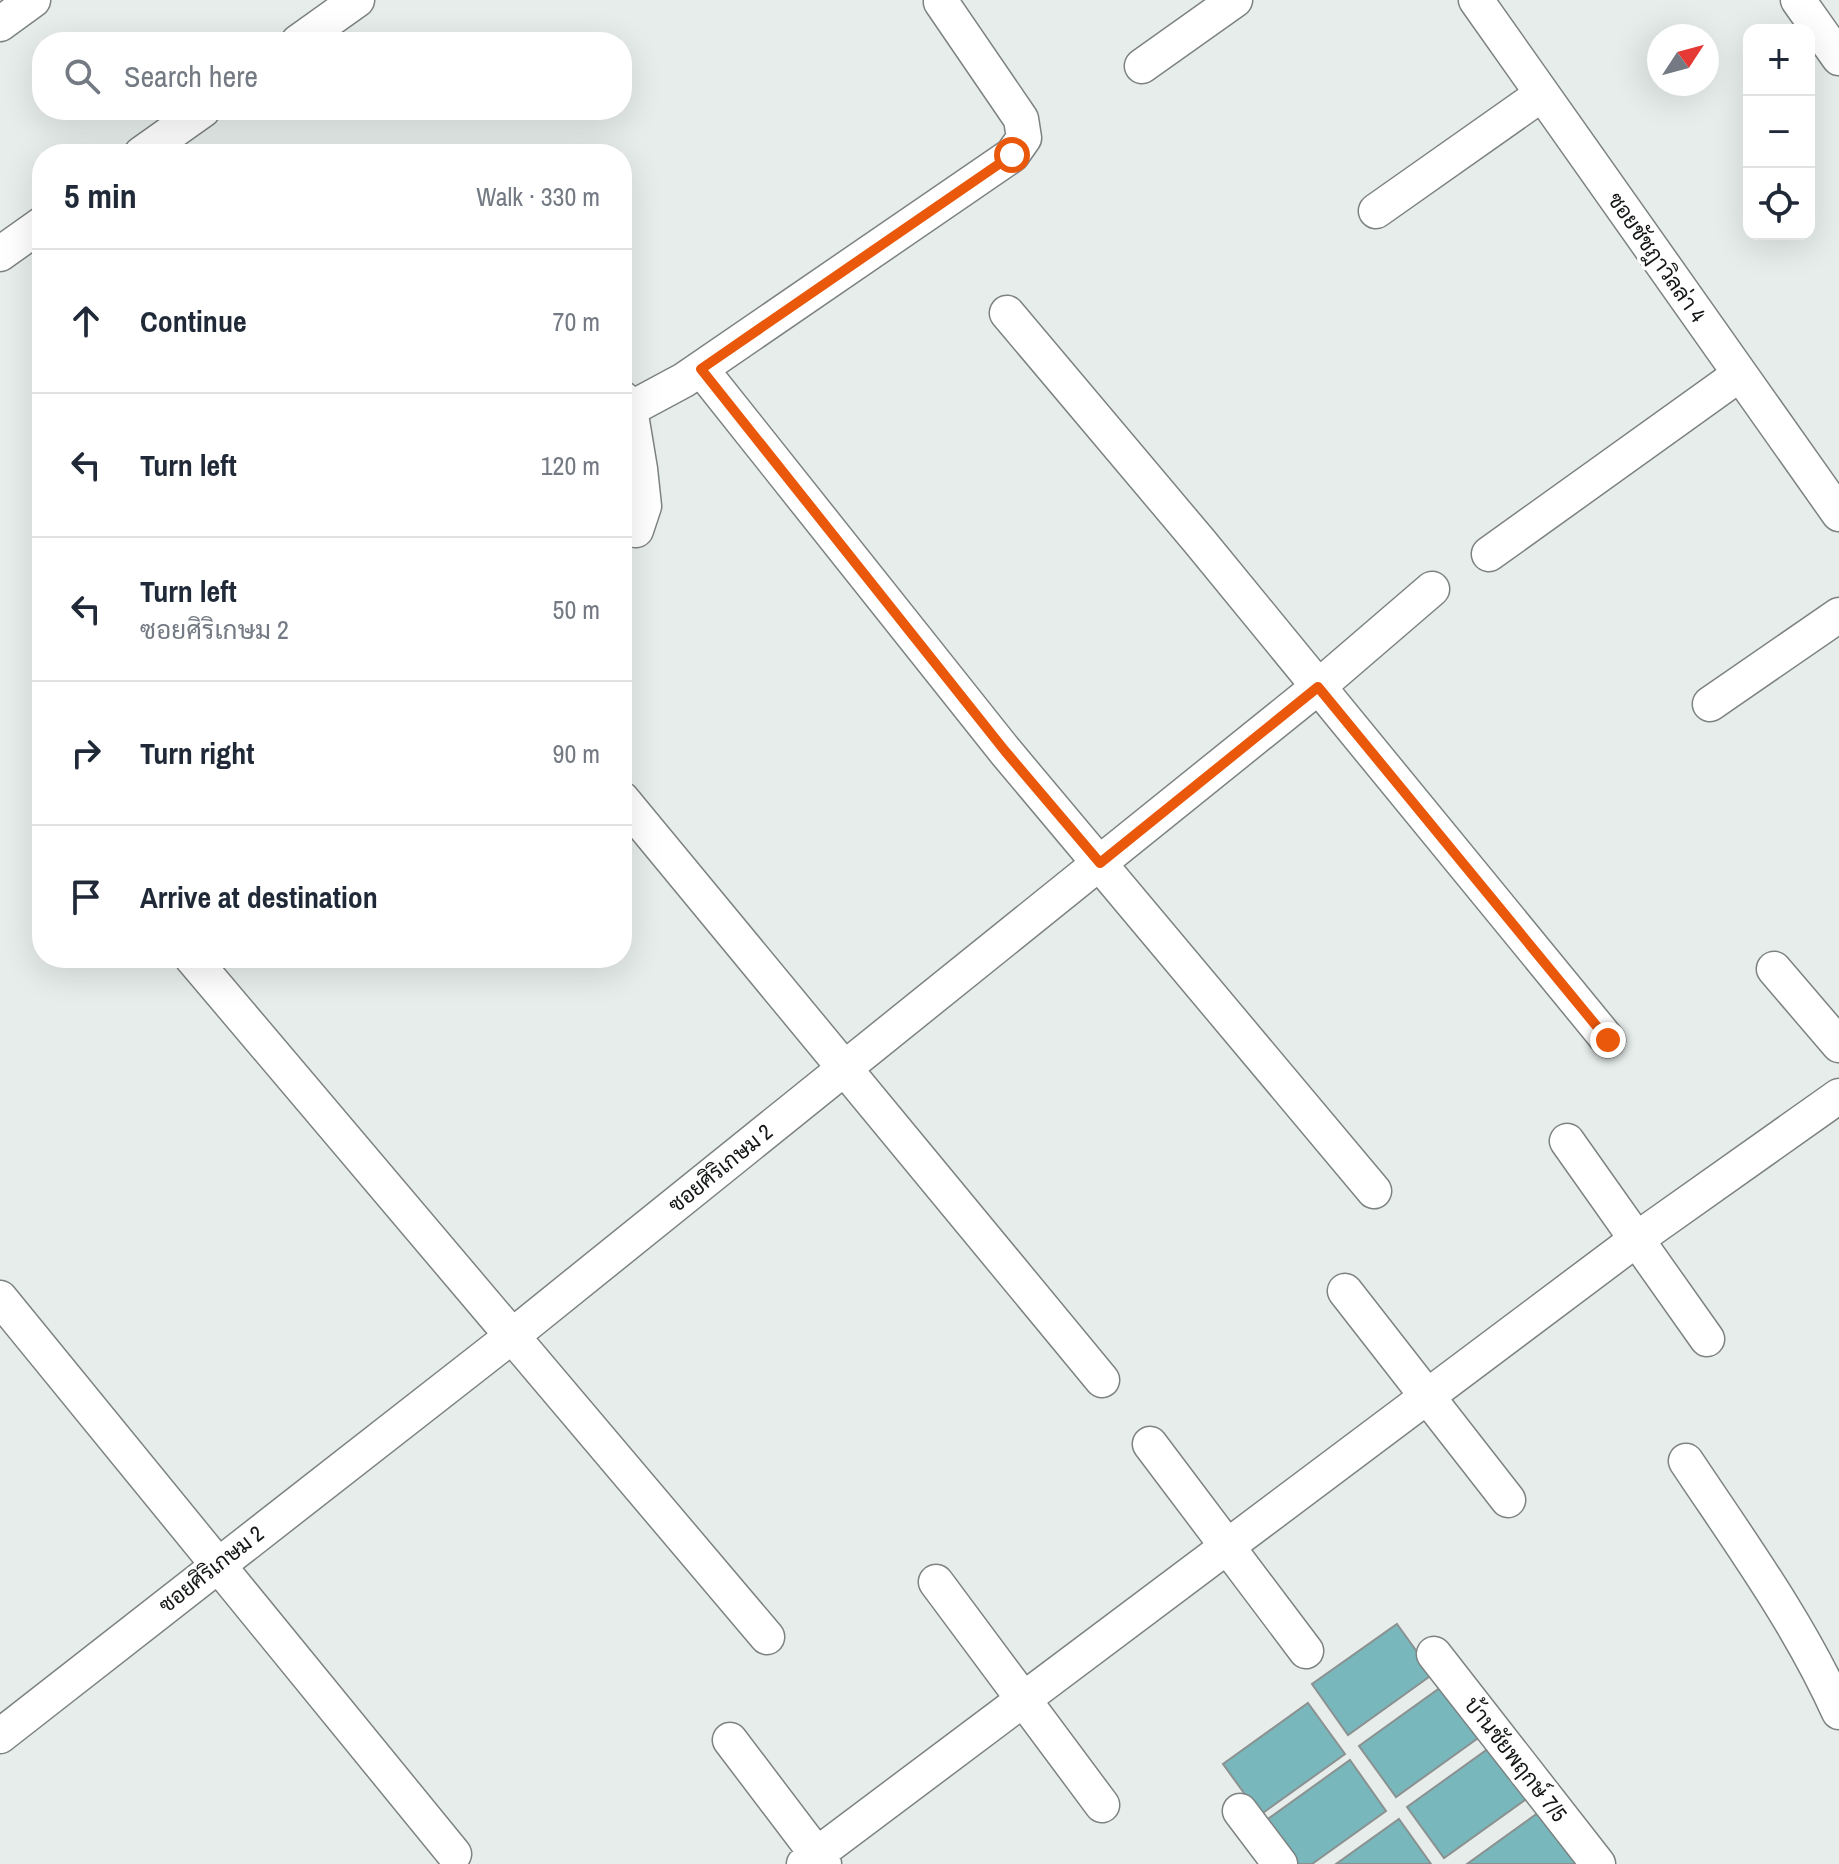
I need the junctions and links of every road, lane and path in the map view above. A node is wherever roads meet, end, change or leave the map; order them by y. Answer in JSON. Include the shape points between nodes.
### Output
{"nodes":[{"id":1,"x":33,"y":0,"type":"edge"},
{"id":2,"x":357,"y":0,"type":"edge"},
{"id":3,"x":1235,"y":0,"type":"edge"},
{"id":4,"x":1476,"y":0,"type":"edge"},
{"id":5,"x":1798,"y":0,"type":"edge"},
{"id":6,"x":941,"y":2,"type":"edge"},
{"id":7,"x":0,"y":24,"type":"edge"},
{"id":8,"x":312,"y":32,"type":"edge"},
{"id":9,"x":1839,"y":58,"type":"edge"},
{"id":10,"x":1142,"y":66,"type":"dead end"},
{"id":11,"x":1542,"y":94,"type":"junction"},
{"id":12,"x":189,"y":120,"type":"edge"},
{"id":13,"x":155,"y":144,"type":"edge"},
{"id":14,"x":1376,"y":211,"type":"dead end"},
{"id":15,"x":32,"y":231,"type":"edge"},
{"id":16,"x":0,"y":254,"type":"edge"},
{"id":17,"x":1007,"y":313,"type":"dead end"},
{"id":18,"x":701,"y":369,"type":"junction"},
{"id":19,"x":1740,"y":374,"type":"junction"},
{"id":20,"x":632,"y":404,"type":"edge"},
{"id":21,"x":632,"y":432,"type":"edge"},
{"id":22,"x":1839,"y":514,"type":"edge"},
{"id":23,"x":636,"y":530,"type":"dead end"},
{"id":24,"x":1489,"y":554,"type":"dead end"},
{"id":25,"x":1432,"y":589,"type":"dead end"},
{"id":26,"x":1839,"y":615,"type":"edge"},
{"id":27,"x":1318,"y":687,"type":"junction"},
{"id":28,"x":1710,"y":704,"type":"dead end"},
{"id":29,"x":632,"y":811,"type":"edge"},
{"id":30,"x":1100,"y":863,"type":"junction"},
{"id":31,"x":200,"y":968,"type":"edge"},
{"id":32,"x":1774,"y":969,"type":"dead end"},
{"id":33,"x":1608,"y":1040,"type":"dead end"},
{"id":34,"x":1839,"y":1045,"type":"edge"},
{"id":35,"x":844,"y":1069,"type":"junction"},
{"id":36,"x":1839,"y":1096,"type":"edge"},
{"id":37,"x":1567,"y":1141,"type":"dead end"},
{"id":38,"x":1374,"y":1191,"type":"dead end"},
{"id":39,"x":1637,"y":1239,"type":"junction"},
{"id":40,"x":1345,"y":1291,"type":"dead end"},
{"id":41,"x":0,"y":1298,"type":"edge"},
{"id":42,"x":512,"y":1336,"type":"junction"},
{"id":43,"x":1707,"y":1339,"type":"dead end"},
{"id":44,"x":1102,"y":1380,"type":"dead end"},
{"id":45,"x":1427,"y":1397,"type":"junction"},
{"id":46,"x":1150,"y":1444,"type":"dead end"},
{"id":47,"x":1686,"y":1461,"type":"dead end"},
{"id":48,"x":1508,"y":1500,"type":"dead end"},
{"id":49,"x":1227,"y":1547,"type":"junction"},
{"id":50,"x":217,"y":1564,"type":"junction"},
{"id":51,"x":936,"y":1582,"type":"dead end"},
{"id":52,"x":767,"y":1637,"type":"dead end"},
{"id":53,"x":1306,"y":1651,"type":"dead end"},
{"id":54,"x":1434,"y":1654,"type":"dead end"},
{"id":55,"x":1023,"y":1700,"type":"junction"},
{"id":56,"x":1839,"y":1712,"type":"edge"},
{"id":57,"x":0,"y":1736,"type":"edge"},
{"id":58,"x":730,"y":1740,"type":"dead end"},
{"id":59,"x":1102,"y":1805,"type":"dead end"},
{"id":60,"x":1240,"y":1811,"type":"dead end"},
{"id":61,"x":454,"y":1854,"type":"dead end"},
{"id":62,"x":815,"y":1861,"type":"edge"},
{"id":63,"x":1280,"y":1864,"type":"edge"},
{"id":64,"x":1598,"y":1864,"type":"edge"}],
"edges":[{"from":1,"to":7,"type":"street"},
{"from":2,"to":8,"type":"street"},
{"from":3,"to":10,"type":"street"},
{"from":4,"to":11,"type":"street","name":"ซอยชัชฎาวิลล่า 4"},
{"from":5,"to":9,"type":"street"},
{"from":6,"to":18,"type":"street","via":[[1021,119],[1024,138],[1012,155]]},
{"from":11,"to":14,"type":"street"},
{"from":11,"to":19,"type":"street","name":"ซอยชัชฎาวิลล่า 4"},
{"from":12,"to":13,"type":"street"},
{"from":15,"to":16,"type":"street"},
{"from":17,"to":27,"type":"street"},
{"from":18,"to":20,"type":"street","via":[[641,405]]},
{"from":18,"to":30,"type":"street"},
{"from":19,"to":22,"type":"street","name":"ซอยชัชฎาวิลล่า 4"},
{"from":19,"to":24,"type":"street"},
{"from":21,"to":23,"type":"street","via":[[644,506]]},
{"from":25,"to":27,"type":"street","name":"ซอยศิริเกษม 2"},
{"from":26,"to":28,"type":"street"},
{"from":27,"to":30,"type":"street","name":"ซอยศิริเกษม 2"},
{"from":27,"to":33,"type":"street"},
{"from":29,"to":35,"type":"street"},
{"from":30,"to":35,"type":"street","name":"ซอยศิริเกษม 2"},
{"from":30,"to":38,"type":"street"},
{"from":31,"to":42,"type":"street"},
{"from":32,"to":34,"type":"street"},
{"from":35,"to":42,"type":"street","name":"ซอยศิริเกษม 2"},
{"from":35,"to":44,"type":"street"},
{"from":36,"to":39,"type":"street"},
{"from":37,"to":39,"type":"street"},
{"from":39,"to":43,"type":"street"},
{"from":39,"to":45,"type":"street"},
{"from":40,"to":45,"type":"street"},
{"from":41,"to":50,"type":"street"},
{"from":42,"to":50,"type":"street","name":"ซอยศิริเกษม 2"},
{"from":42,"to":52,"type":"street"},
{"from":45,"to":48,"type":"street"},
{"from":45,"to":49,"type":"street"},
{"from":46,"to":49,"type":"street"},
{"from":47,"to":56,"type":"street","via":[[1763,1577]]},
{"from":49,"to":53,"type":"street"},
{"from":49,"to":55,"type":"street"},
{"from":50,"to":57,"type":"street","name":"ซอยศิริเกษม 2"},
{"from":50,"to":61,"type":"street"},
{"from":51,"to":55,"type":"street"},
{"from":54,"to":64,"type":"street","name":"บ้านชัยพฤกษ์ 7/5"},
{"from":55,"to":59,"type":"street"},
{"from":55,"to":62,"type":"street"},
{"from":58,"to":62,"type":"street"},
{"from":60,"to":63,"type":"street"}]}
